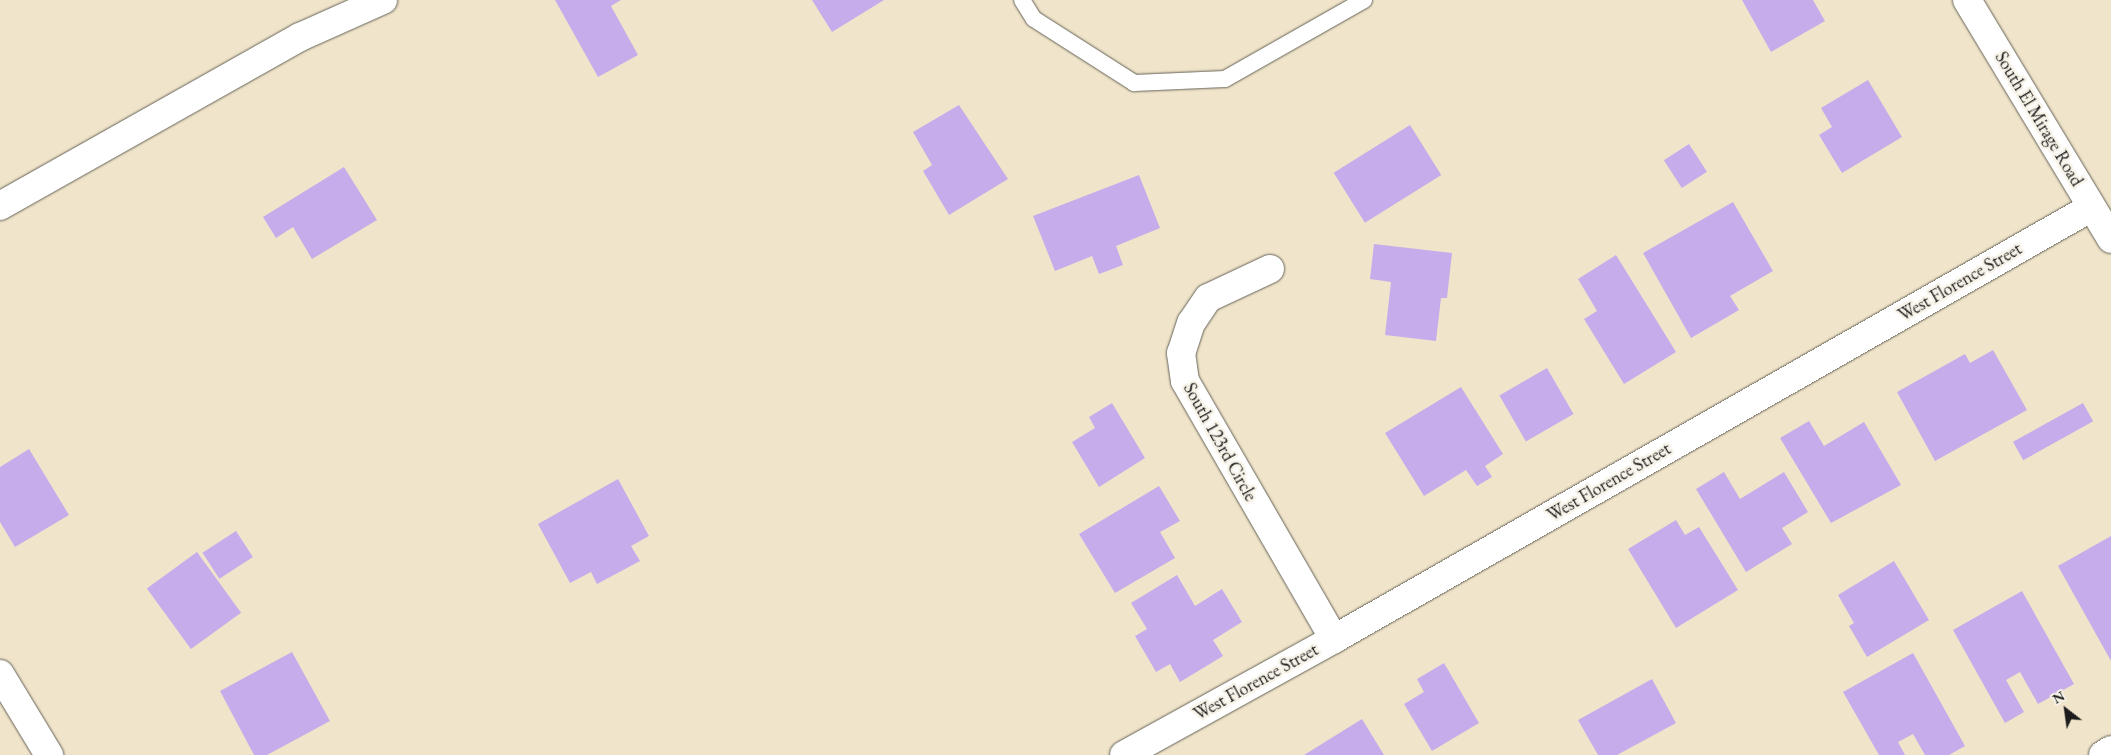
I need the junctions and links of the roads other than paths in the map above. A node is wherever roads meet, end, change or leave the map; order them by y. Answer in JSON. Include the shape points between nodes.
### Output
{"nodes":[{"id":1,"x":383,"y":0,"type":"edge"},
{"id":2,"x":1022,"y":0,"type":"edge"},
{"id":3,"x":1364,"y":0,"type":"edge"},
{"id":4,"x":1966,"y":0,"type":"edge"},
{"id":5,"x":0,"y":206,"type":"edge"},
{"id":6,"x":2092,"y":207,"type":"junction"},
{"id":7,"x":2111,"y":239,"type":"edge"},
{"id":8,"x":1270,"y":269,"type":"dead end"},
{"id":9,"x":1334,"y":639,"type":"junction"},
{"id":10,"x":0,"y":674,"type":"edge"},
{"id":11,"x":2111,"y":750,"type":"edge"},
{"id":12,"x":49,"y":755,"type":"edge"},
{"id":13,"x":1124,"y":755,"type":"edge"},
{"id":14,"x":2103,"y":755,"type":"edge"}],
"edges":[{"from":1,"to":5,"type":"street","via":[[300,38]]},
{"from":2,"to":3,"type":"lane","via":[[1034,19],[1134,83],[1225,79]]},
{"from":4,"to":6,"type":"street","name":"South El Mirage Road"},
{"from":6,"to":7,"type":"street","name":"South El Mirage Road"},
{"from":6,"to":9,"type":"street","name":"West Florence Street"},
{"from":8,"to":9,"type":"street","name":"South 123rd Circle","via":[[1208,298],[1191,323],[1181,353],[1186,382]]},
{"from":9,"to":13,"type":"street","name":"West Florence Street"},
{"from":10,"to":12,"type":"street"},
{"from":11,"to":14,"type":"street"}]}
